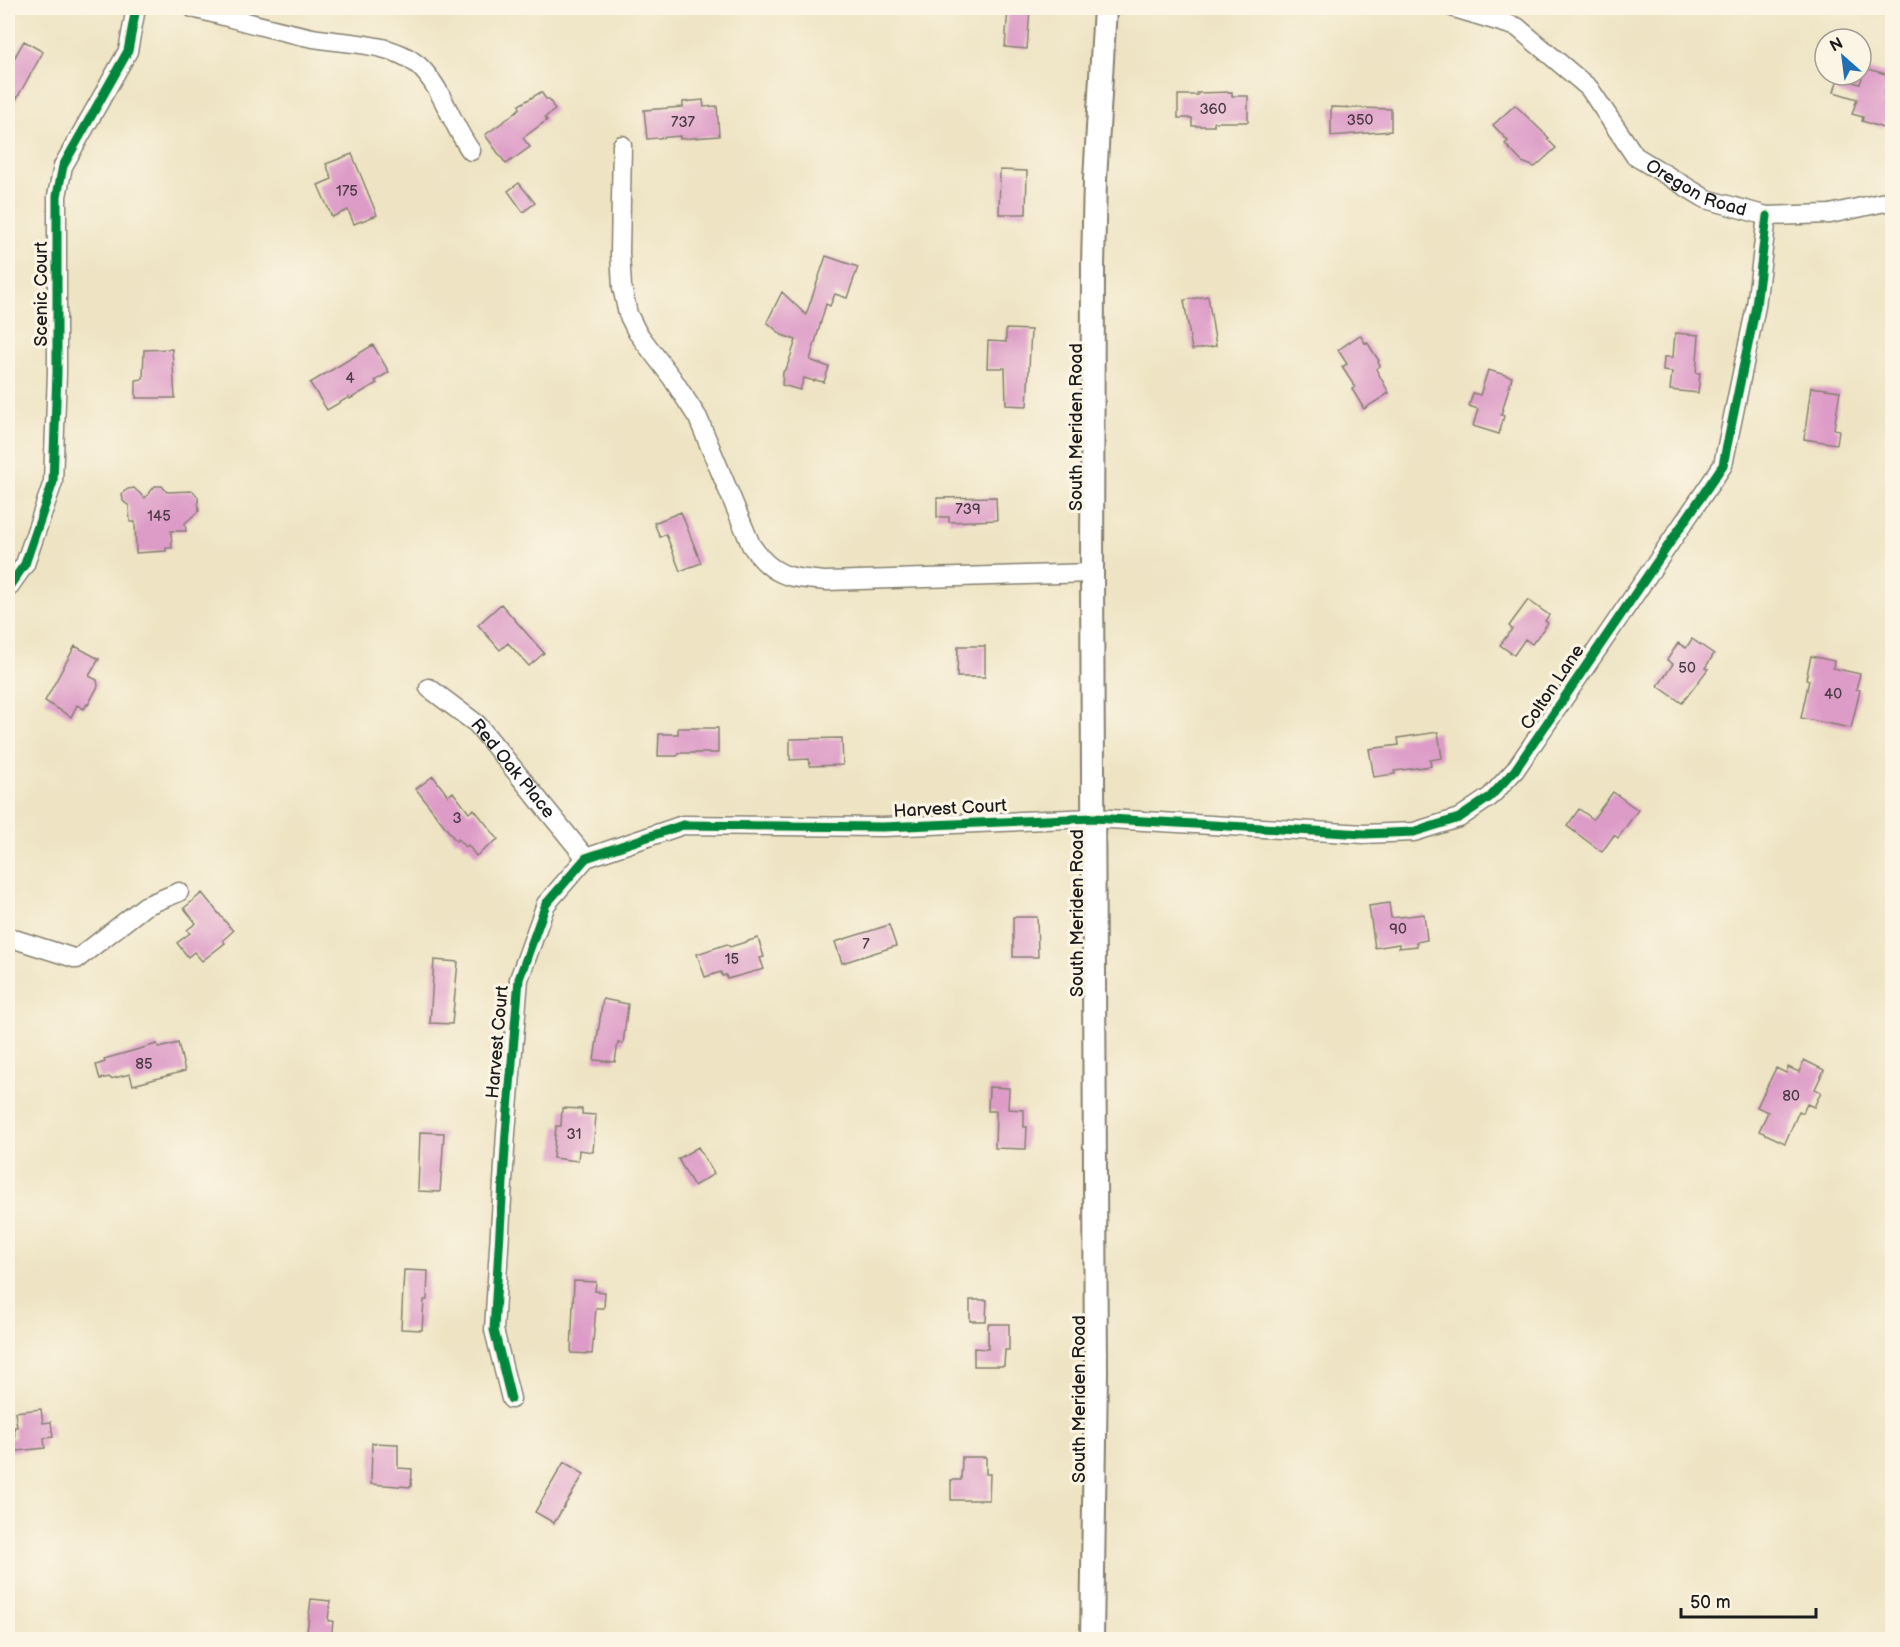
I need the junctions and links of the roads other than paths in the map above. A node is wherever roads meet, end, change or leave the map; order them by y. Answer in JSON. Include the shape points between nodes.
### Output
{"nodes":[{"id":1,"x":136,"y":8,"type":"edge"},
{"id":2,"x":193,"y":8,"type":"edge"},
{"id":3,"x":1105,"y":8,"type":"edge"},
{"id":4,"x":1454,"y":8,"type":"edge"},
{"id":5,"x":622,"y":145,"type":"dead end"},
{"id":6,"x":471,"y":151,"type":"dead end"},
{"id":7,"x":1893,"y":198,"type":"edge"},
{"id":8,"x":1767,"y":216,"type":"junction"},
{"id":9,"x":1092,"y":573,"type":"junction"},
{"id":10,"x":8,"y":588,"type":"edge"},
{"id":11,"x":429,"y":688,"type":"dead end"},
{"id":12,"x":1093,"y":818,"type":"junction"},
{"id":13,"x":586,"y":858,"type":"junction"},
{"id":14,"x":179,"y":892,"type":"dead end"},
{"id":15,"x":8,"y":937,"type":"edge"},
{"id":16,"x":511,"y":1399,"type":"dead end"},
{"id":17,"x":1092,"y":1640,"type":"edge"}],
"edges":[{"from":1,"to":10,"type":"street","name":"Scenic Court","via":[[128,51],[63,166],[57,196],[53,482],[25,564]]},
{"from":2,"to":6,"type":"street","via":[[409,58],[430,79]]},
{"from":3,"to":9,"type":"main road","name":"South Meriden Road","via":[[1094,191]]},
{"from":4,"to":8,"type":"street","name":"Oregon Road","via":[[1516,27],[1589,87],[1635,156],[1706,199]]},
{"from":5,"to":9,"type":"street","via":[[620,253],[628,314],[698,418],[751,545],[762,561],[778,572],[826,581]]},
{"from":7,"to":8,"type":"street","name":"Oregon Road","via":[[1830,214]]},
{"from":8,"to":12,"type":"street","name":"Colton Lane","via":[[1756,306],[1724,465],[1515,771],[1490,797],[1459,818],[1414,832],[1364,834]]},
{"from":9,"to":12,"type":"main road","name":"South Meriden Road"},
{"from":11,"to":13,"type":"street","name":"Red Oak Place","via":[[477,724]]},
{"from":12,"to":13,"type":"street","name":"Harvest Court","via":[[884,827],[683,825]]},
{"from":12,"to":17,"type":"main road","name":"South Meriden Road","via":[[1096,1373]]},
{"from":13,"to":16,"type":"street","name":"Harvest Court","via":[[546,904],[519,979],[494,1330]]},
{"from":14,"to":15,"type":"street","via":[[145,906],[77,959]]}]}
